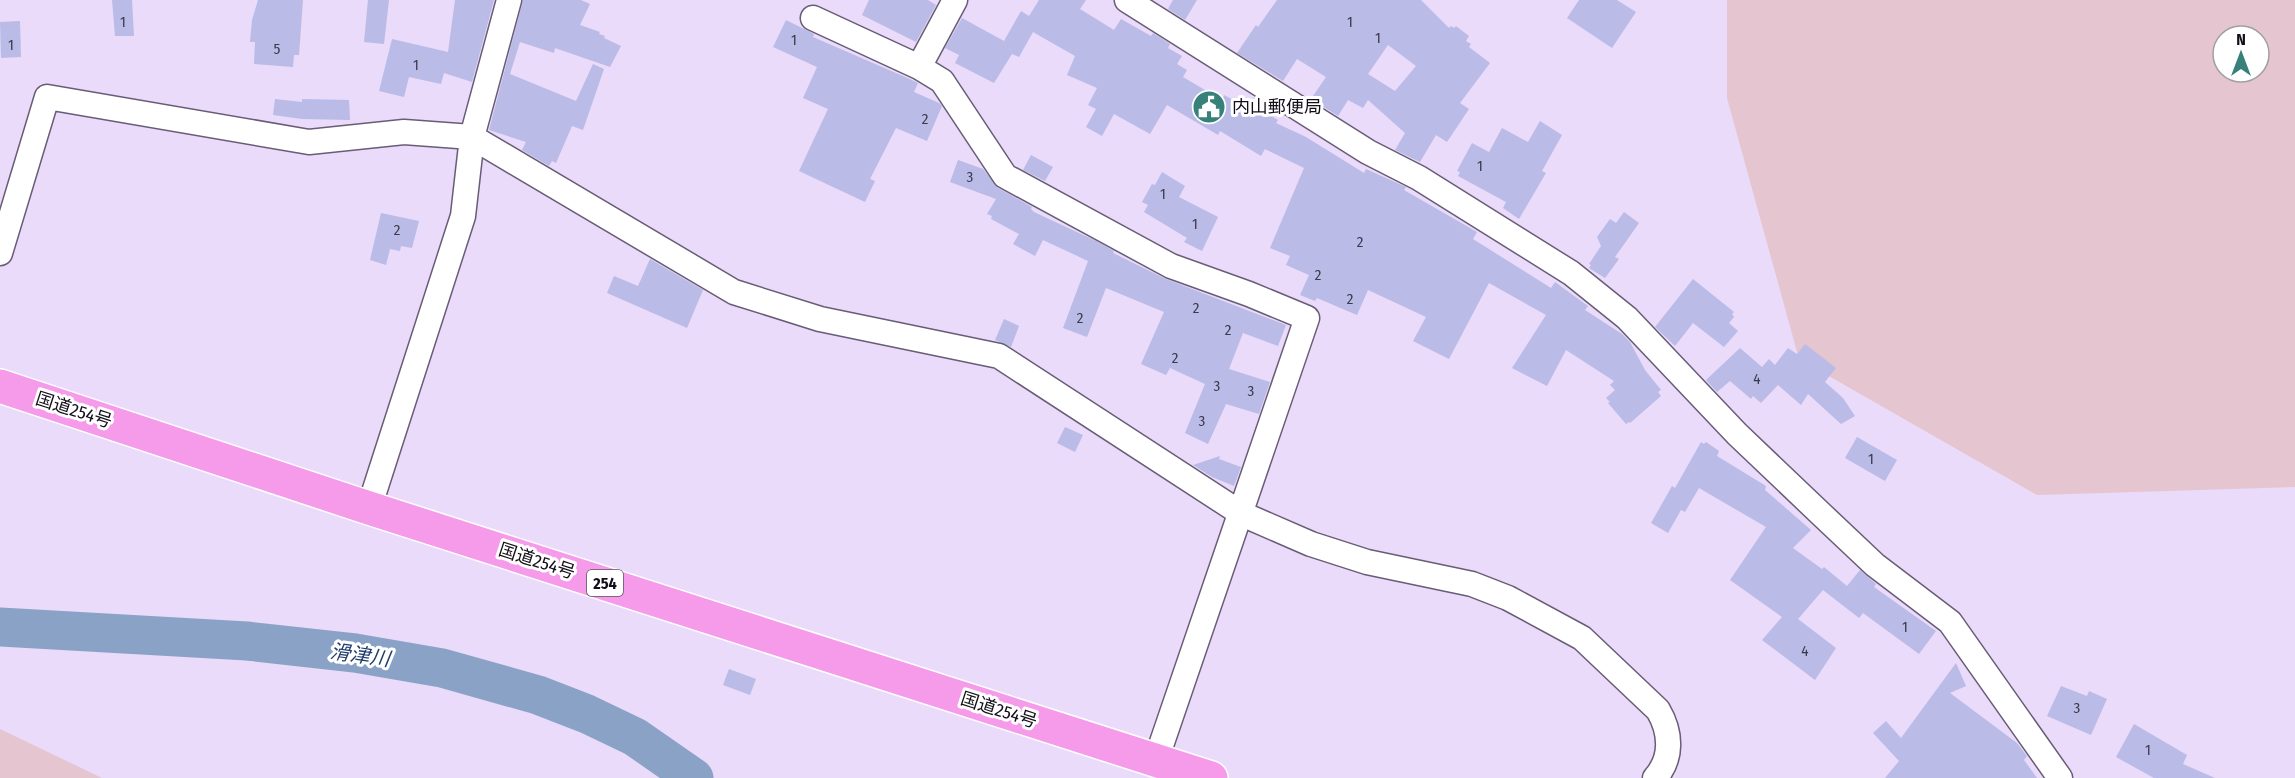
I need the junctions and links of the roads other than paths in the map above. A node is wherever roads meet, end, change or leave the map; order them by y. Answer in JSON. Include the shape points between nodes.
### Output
{"nodes":[{"id":1,"x":509,"y":0,"type":"edge"},
{"id":2,"x":955,"y":0,"type":"edge"},
{"id":3,"x":1127,"y":0,"type":"edge"},
{"id":4,"x":813,"y":18,"type":"dead end"},
{"id":5,"x":919,"y":67,"type":"junction"},
{"id":6,"x":472,"y":137,"type":"junction"},
{"id":7,"x":0,"y":253,"type":"edge"},
{"id":8,"x":0,"y":386,"type":"edge"},
{"id":9,"x":369,"y":508,"type":"junction"},
{"id":10,"x":1242,"y":514,"type":"junction"},
{"id":11,"x":1156,"y":760,"type":"junction"},
{"id":12,"x":1211,"y":778,"type":"edge"},
{"id":13,"x":1655,"y":778,"type":"edge"},
{"id":14,"x":2060,"y":778,"type":"edge"}],
"edges":[{"from":1,"to":6,"type":"street"},
{"from":2,"to":5,"type":"street"},
{"from":3,"to":14,"type":"street","via":[[1368,152],[1419,178],[1562,266],[1627,318],[1737,434],[1828,521],[1875,565],[1950,622]]},
{"from":4,"to":5,"type":"street"},
{"from":5,"to":10,"type":"street","via":[[942,81],[1005,176],[1171,266],[1307,318]]},
{"from":6,"to":7,"type":"street","via":[[404,132],[309,142],[47,97]]},
{"from":6,"to":9,"type":"street","via":[[463,216]]},
{"from":6,"to":10,"type":"street","via":[[734,292],[820,319],[999,356]]},
{"from":8,"to":9,"type":"highway","name":"国道254号","number":"254"},
{"from":9,"to":11,"type":"highway","name":"国道254号","number":"254"},
{"from":10,"to":11,"type":"street"},
{"from":10,"to":13,"type":"street","via":[[1311,544],[1367,562],[1472,584],[1508,598],[1582,638],[1658,710],[1666,724],[1667,759]]},
{"from":11,"to":12,"type":"highway","name":"国道254号","number":"254"}]}
